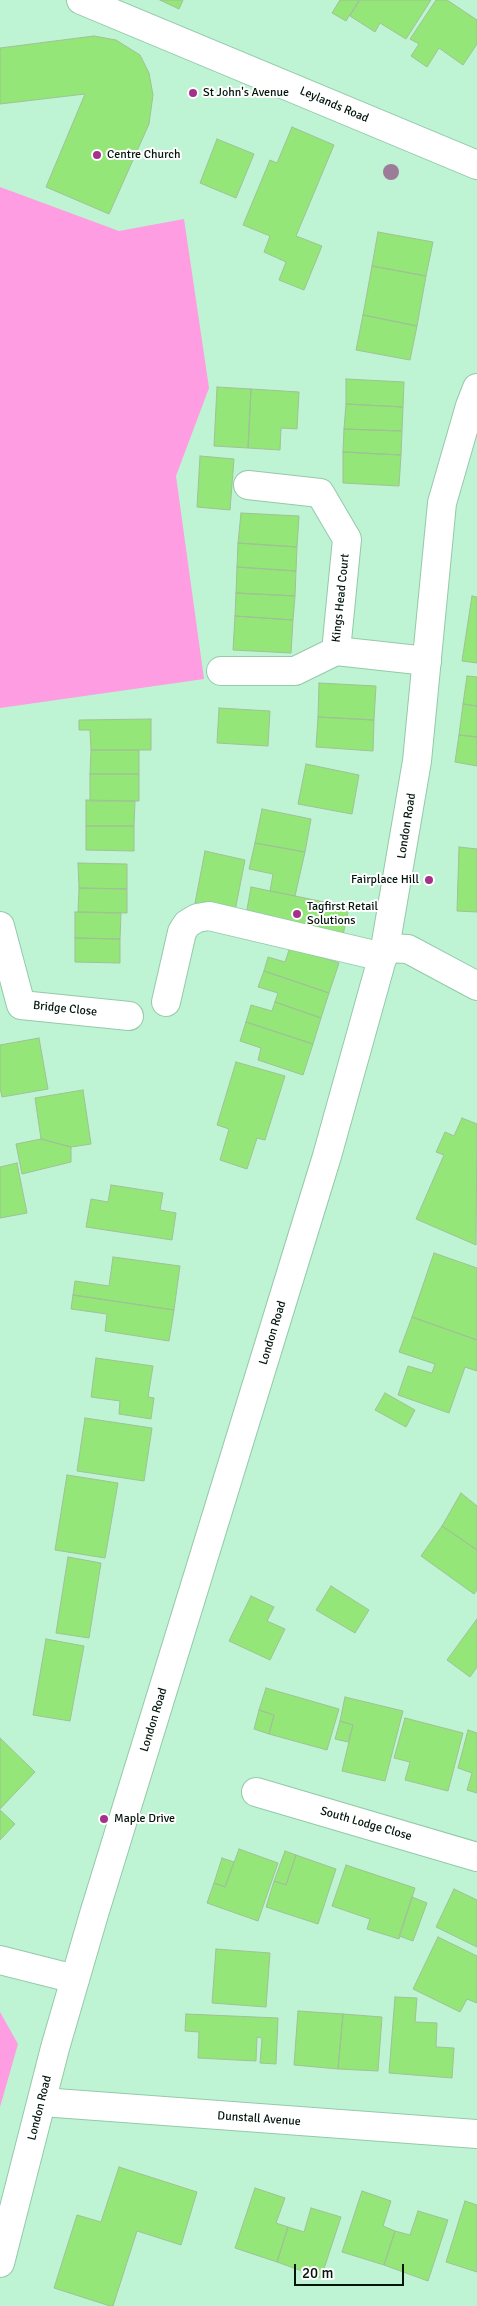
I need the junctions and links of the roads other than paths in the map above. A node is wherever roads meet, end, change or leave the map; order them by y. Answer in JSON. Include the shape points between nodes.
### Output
{"nodes":[{"id":1,"x":81,"y":0,"type":"edge"},
{"id":2,"x":477,"y":165,"type":"edge"},
{"id":3,"x":477,"y":388,"type":"edge"},
{"id":4,"x":248,"y":485,"type":"dead end"},
{"id":5,"x":336,"y":651,"type":"junction"},
{"id":6,"x":427,"y":661,"type":"junction"},
{"id":7,"x":221,"y":671,"type":"dead end"},
{"id":8,"x":0,"y":926,"type":"edge"},
{"id":9,"x":384,"y":953,"type":"junction"},
{"id":10,"x":477,"y":986,"type":"edge"},
{"id":11,"x":166,"y":1002,"type":"dead end"},
{"id":12,"x":130,"y":1016,"type":"dead end"},
{"id":13,"x":256,"y":1792,"type":"dead end"},
{"id":14,"x":477,"y":1857,"type":"edge"},
{"id":15,"x":0,"y":1960,"type":"edge"},
{"id":16,"x":75,"y":1979,"type":"junction"},
{"id":17,"x":42,"y":2102,"type":"junction"},
{"id":18,"x":477,"y":2134,"type":"edge"},
{"id":19,"x":0,"y":2263,"type":"edge"}],
"edges":[{"from":1,"to":2,"type":"main road","name":"Leylands Road"},
{"from":3,"to":6,"type":"main road","name":"London Road","via":[[442,503]]},
{"from":4,"to":5,"type":"main road","name":"Kings Head Court","via":[[320,493],[347,539]]},
{"from":5,"to":6,"type":"main road","name":"Kings Head Court"},
{"from":5,"to":7,"type":"main road","name":"Kings Head Court","via":[[295,670]]},
{"from":6,"to":9,"type":"main road","name":"London Road","via":[[417,761]]},
{"from":8,"to":12,"type":"main road","name":"Bridge Close","via":[[21,1005]]},
{"from":9,"to":10,"type":"main road","via":[[408,949]]},
{"from":9,"to":11,"type":"main road","via":[[209,916],[197,918],[186,924],[182,932]]},
{"from":9,"to":16,"type":"main road","name":"London Road","via":[[324,1166]]},
{"from":13,"to":14,"type":"main road","name":"South Lodge Close"},
{"from":15,"to":16,"type":"main road"},
{"from":16,"to":17,"type":"main road","name":"London Road"},
{"from":17,"to":18,"type":"main road","name":"Dunstall Avenue"},
{"from":17,"to":19,"type":"main road","name":"London Road"}]}
